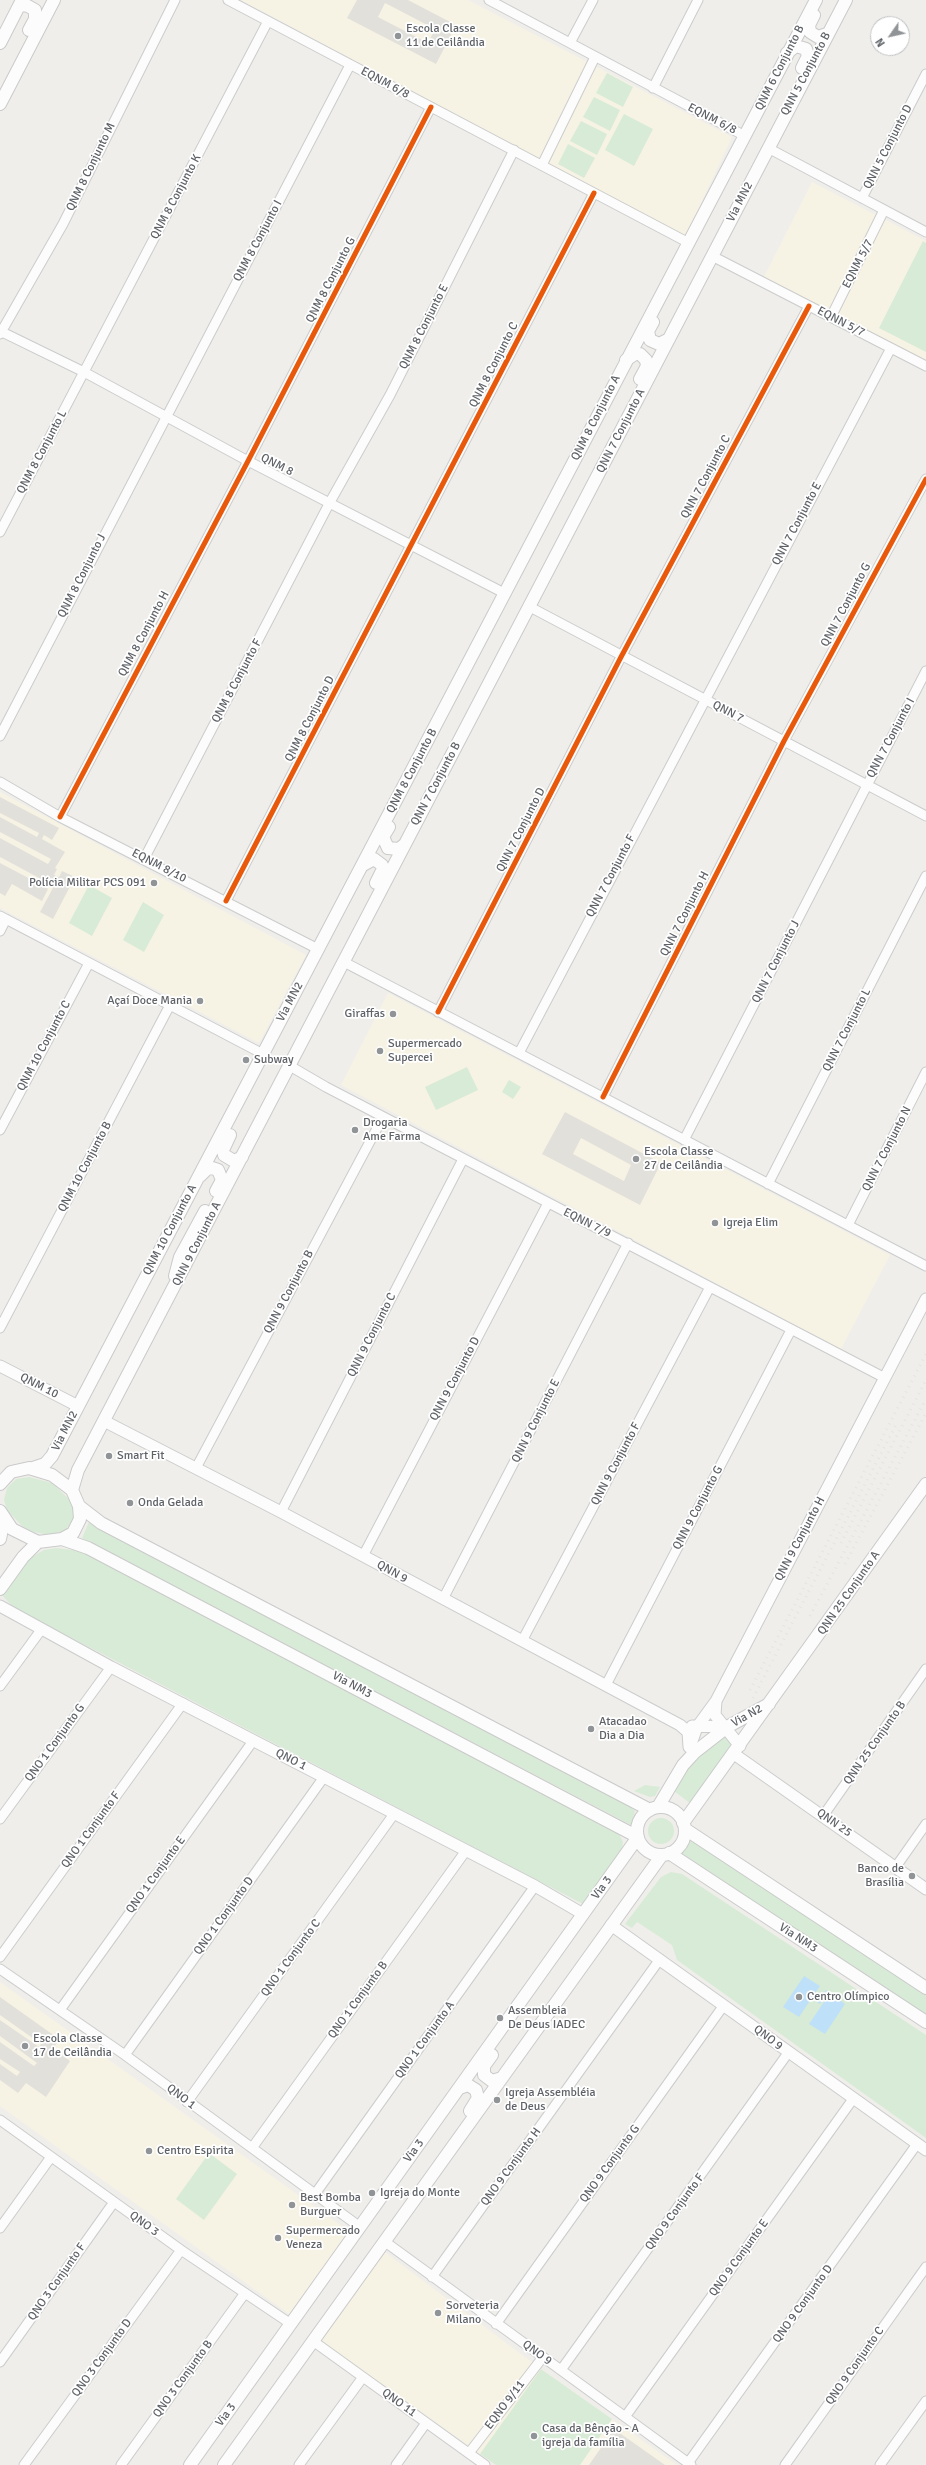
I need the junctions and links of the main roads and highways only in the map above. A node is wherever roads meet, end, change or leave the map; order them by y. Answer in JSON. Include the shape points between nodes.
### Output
{"nodes":[{"id":1,"x":46,"y":0,"type":"edge"},
{"id":2,"x":50,"y":0,"type":"edge"},
{"id":3,"x":54,"y":0,"type":"edge"},
{"id":4,"x":816,"y":0,"type":"edge"},
{"id":5,"x":822,"y":0,"type":"edge"},
{"id":6,"x":846,"y":0,"type":"edge"},
{"id":7,"x":20,"y":3,"type":"edge"},
{"id":8,"x":828,"y":34,"type":"junction"},
{"id":9,"x":0,"y":42,"type":"edge"},
{"id":10,"x":787,"y":53,"type":"junction"},
{"id":11,"x":10,"y":83,"type":"junction"},
{"id":12,"x":0,"y":104,"type":"edge"},
{"id":13,"x":765,"y":153,"type":"junction"},
{"id":14,"x":691,"y":239,"type":"junction"},
{"id":15,"x":712,"y":256,"type":"joint"},
{"id":16,"x":669,"y":339,"type":"junction"},
{"id":17,"x":626,"y":360,"type":"junction"},
{"id":18,"x":594,"y":484,"type":"junction"},
{"id":19,"x":504,"y":593,"type":"joint"},
{"id":20,"x":530,"y":607,"type":"joint"},
{"id":21,"x":433,"y":732,"type":"junction"},
{"id":22,"x":405,"y":844,"type":"junction"},
{"id":23,"x":363,"y":865,"type":"junction"},
{"id":24,"x":318,"y":949,"type":"joint"},
{"id":25,"x":346,"y":958,"type":"junction"},
{"id":26,"x":271,"y":1038,"type":"junction"},
{"id":27,"x":263,"y":1054,"type":"joint"},
{"id":28,"x":242,"y":1157,"type":"junction"},
{"id":29,"x":197,"y":1179,"type":"junction"},
{"id":30,"x":168,"y":1302,"type":"junction"},
{"id":31,"x":78,"y":1406,"type":"joint"},
{"id":32,"x":33,"y":1468,"type":"junction"},
{"id":33,"x":5,"y":1471,"type":"edge"},
{"id":34,"x":0,"y":1484,"type":"edge"},
{"id":35,"x":926,"y":1484,"type":"edge"},
{"id":36,"x":72,"y":1490,"type":"junction"},
{"id":37,"x":79,"y":1506,"type":"junction"},
{"id":38,"x":2,"y":1515,"type":"edge"},
{"id":39,"x":0,"y":1538,"type":"edge"},
{"id":40,"x":62,"y":1539,"type":"junction"},
{"id":41,"x":38,"y":1542,"type":"junction"},
{"id":42,"x":0,"y":1589,"type":"edge"},
{"id":43,"x":772,"y":1702,"type":"junction"},
{"id":44,"x":654,"y":1808,"type":"junction"},
{"id":45,"x":684,"y":1826,"type":"junction"},
{"id":46,"x":638,"y":1837,"type":"junction"},
{"id":47,"x":666,"y":1854,"type":"junction"},
{"id":48,"x":542,"y":1972,"type":"junction"},
{"id":49,"x":926,"y":1988,"type":"edge"},
{"id":50,"x":926,"y":2022,"type":"edge"},
{"id":51,"x":502,"y":2078,"type":"junction"},
{"id":52,"x":460,"y":2088,"type":"junction"},
{"id":53,"x":434,"y":2172,"type":"junction"},
{"id":54,"x":210,"y":2436,"type":"junction"},
{"id":55,"x":190,"y":2465,"type":"edge"},
{"id":56,"x":196,"y":2465,"type":"edge"},
{"id":57,"x":224,"y":2465,"type":"edge"}],
"edges":[{"from":1,"to":2,"type":"main road"},
{"from":3,"to":11,"type":"main road"},
{"from":4,"to":10,"type":"main road","name":"QNM 6 Conjunto B"},
{"from":5,"to":8,"type":"main road","via":[[809,28],[816,36]]},
{"from":6,"to":8,"type":"main road","name":"QNN 5 Conjunto B"},
{"from":7,"to":9,"type":"main road"},
{"from":7,"to":11,"type":"main road","via":[[29,5],[35,10],[36,16],[12,62]]},
{"from":8,"to":13,"type":"main road","name":"QNN 5 Conjunto B"},
{"from":10,"to":13,"type":"main road","via":[[800,46],[806,49],[808,56],[774,121]]},
{"from":10,"to":14,"type":"main road","name":"QNM 6 Conjunto B"},
{"from":11,"to":12,"type":"main road"},
{"from":13,"to":15,"type":"main road","name":"Via MN2"},
{"from":14,"to":16,"type":"main road","via":[[683,268],[648,331],[650,340],[656,344],[663,344]]},
{"from":14,"to":17,"type":"main road","name":"QNM 8 Conjunto A"},
{"from":15,"to":16,"type":"main road","name":"QNN 7 Conjunto A"},
{"from":16,"to":18,"type":"main road","name":"QNN 7 Conjunto A"},
{"from":17,"to":18,"type":"main road","via":[[640,354],[646,360],[647,366],[610,437]]},
{"from":17,"to":19,"type":"main road","name":"QNM 8 Conjunto A"},
{"from":18,"to":20,"type":"main road","name":"QNN 7 Conjunto A"},
{"from":19,"to":21,"type":"main road","name":"QNM 8 Conjunto B"},
{"from":20,"to":22,"type":"main road","name":"QNN 7 Conjunto B"},
{"from":21,"to":22,"type":"main road","via":[[417,775],[384,837],[388,848],[399,849]]},
{"from":21,"to":23,"type":"main road","name":"QNM 8 Conjunto B"},
{"from":22,"to":25,"type":"main road","name":"QNN 7 Conjunto B"},
{"from":23,"to":24,"type":"main road","name":"QNM 8 Conjunto B"},
{"from":23,"to":25,"type":"main road","via":[[370,860],[376,860],[383,869],[356,923]]},
{"from":24,"to":26,"type":"main road","name":"Via MN2"},
{"from":25,"to":28,"type":"main road","name":"QNN 9 Conjunto A"},
{"from":26,"to":27,"type":"main road","name":"Via MN2"},
{"from":26,"to":28,"type":"main road","via":[[254,1087],[223,1150],[227,1158],[234,1161]]},
{"from":27,"to":29,"type":"main road","name":"QNM 10 Conjunto A"},
{"from":28,"to":30,"type":"main road","name":"QNN 9 Conjunto A"},
{"from":29,"to":30,"type":"main road","via":[[207,1169],[212,1168],[218,1170],[222,1180],[180,1257]]},
{"from":29,"to":31,"type":"main road","name":"QNM 10 Conjunto A"},
{"from":30,"to":36,"type":"main road","name":"QNN 9 Conjunto A","via":[[78,1470]]},
{"from":31,"to":32,"type":"main road","name":"Via MN2","via":[[52,1456],[45,1464]]},
{"from":32,"to":33,"type":"main road"},
{"from":32,"to":36,"type":"main road","via":[[52,1475]]},
{"from":33,"to":34,"type":"main road"},
{"from":35,"to":43,"type":"main road","name":"QNN 25 Conjunto A"},
{"from":36,"to":37,"type":"main road"},
{"from":37,"to":40,"type":"main road","via":[[78,1526],[73,1533]]},
{"from":37,"to":44,"type":"main road","via":[[101,1522]]},
{"from":38,"to":39,"type":"main road"},
{"from":38,"to":41,"type":"main road","via":[[19,1534]]},
{"from":40,"to":41,"type":"main road"},
{"from":40,"to":46,"type":"main road","name":"Via NM3","via":[[101,1555]]},
{"from":41,"to":42,"type":"main road","via":[[23,1557]]},
{"from":43,"to":44,"type":"main road","name":"Via N2","via":[[727,1727],[695,1752],[683,1765]]},
{"from":43,"to":45,"type":"main road","name":"Via N2"},
{"from":44,"to":45,"type":"main road","via":[[675,1812]]},
{"from":44,"to":46,"type":"main road","via":[[640,1819]]},
{"from":45,"to":47,"type":"main road","via":[[683,1841],[679,1847]]},
{"from":45,"to":49,"type":"main road"},
{"from":46,"to":47,"type":"main road","via":[[649,1852]]},
{"from":46,"to":48,"type":"main road","name":"Via 3"},
{"from":47,"to":50,"type":"main road","name":"Via NM3"},
{"from":47,"to":51,"type":"main road","via":[[611,1925]]},
{"from":48,"to":51,"type":"main road","via":[[526,2008],[483,2069],[489,2080],[496,2081]]},
{"from":48,"to":52,"type":"main road","name":"Via 3"},
{"from":51,"to":53,"type":"main road"},
{"from":52,"to":53,"type":"main road","via":[[465,2085],[472,2086],[478,2098]]},
{"from":52,"to":54,"type":"main road","name":"Via 3"},
{"from":53,"to":57,"type":"main road"},
{"from":54,"to":55,"type":"main road","name":"Via 3"},
{"from":54,"to":56,"type":"main road"}]}
